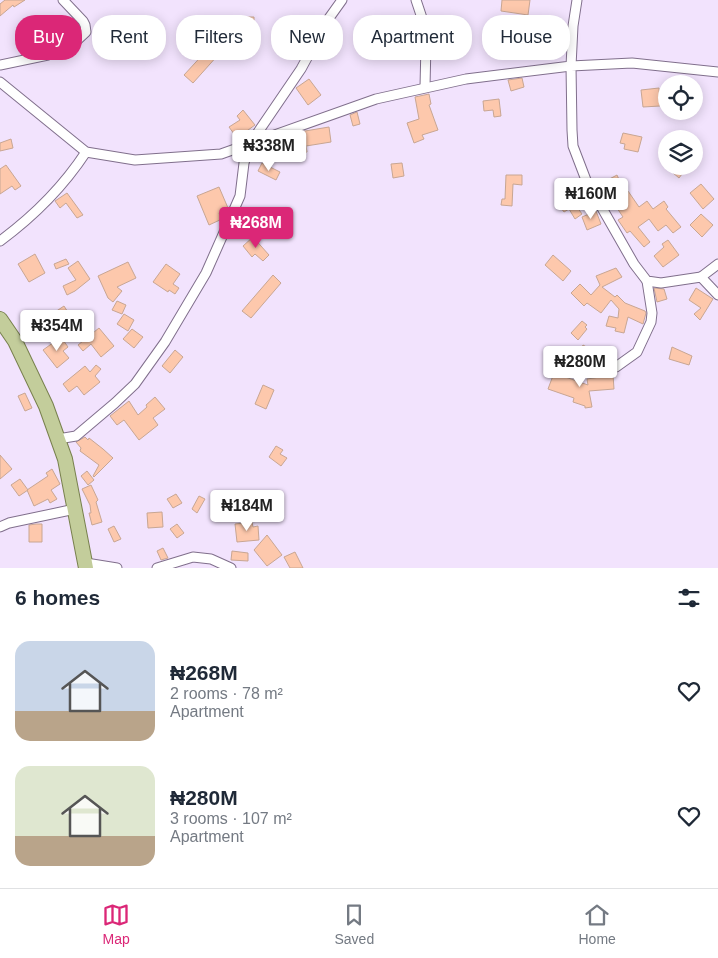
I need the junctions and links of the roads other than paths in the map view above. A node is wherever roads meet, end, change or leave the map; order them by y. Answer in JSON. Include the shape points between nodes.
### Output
{"nodes":[{"id":1,"x":63,"y":0,"type":"edge"},
{"id":2,"x":342,"y":0,"type":"edge"},
{"id":3,"x":416,"y":0,"type":"edge"},
{"id":4,"x":577,"y":0,"type":"edge"},
{"id":5,"x":0,"y":65,"type":"edge"},
{"id":6,"x":571,"y":66,"type":"junction"},
{"id":7,"x":718,"y":72,"type":"edge"},
{"id":8,"x":0,"y":82,"type":"edge"},
{"id":9,"x":425,"y":87,"type":"junction"},
{"id":10,"x":250,"y":144,"type":"junction"},
{"id":11,"x":86,"y":152,"type":"junction"},
{"id":12,"x":0,"y":241,"type":"edge"},
{"id":13,"x":718,"y":264,"type":"edge"},
{"id":14,"x":701,"y":277,"type":"junction"},
{"id":15,"x":647,"y":281,"type":"junction"},
{"id":16,"x":718,"y":295,"type":"edge"},
{"id":17,"x":0,"y":319,"type":"edge"},
{"id":18,"x":586,"y":368,"type":"dead end"},
{"id":19,"x":58,"y":439,"type":"junction"},
{"id":20,"x":75,"y":509,"type":"junction"},
{"id":21,"x":0,"y":527,"type":"edge"},
{"id":22,"x":86,"y":565,"type":"edge"},
{"id":23,"x":116,"y":568,"type":"edge"},
{"id":24,"x":157,"y":568,"type":"edge"},
{"id":25,"x":231,"y":568,"type":"edge"}],
"edges":[{"from":1,"to":5,"type":"street","via":[[83,21],[86,32],[72,45],[48,55]]},
{"from":2,"to":10,"type":"street","via":[[301,69]]},
{"from":3,"to":9,"type":"street","via":[[426,43]]},
{"from":4,"to":6,"type":"street"},
{"from":6,"to":7,"type":"street","via":[[632,63]]},
{"from":6,"to":9,"type":"street","via":[[466,78]]},
{"from":6,"to":15,"type":"street","via":[[573,146],[586,180]]},
{"from":8,"to":11,"type":"street"},
{"from":9,"to":10,"type":"street","via":[[376,99]]},
{"from":10,"to":11,"type":"street","via":[[221,154],[135,160]]},
{"from":10,"to":19,"type":"street","via":[[240,196],[206,273],[164,342],[135,384],[115,403],[76,436]]},
{"from":11,"to":12,"type":"street","via":[[58,191]]},
{"from":13,"to":14,"type":"street"},
{"from":14,"to":15,"type":"street","via":[[661,283]]},
{"from":14,"to":16,"type":"street"},
{"from":15,"to":18,"type":"street","via":[[651,322],[636,352],[616,367]]},
{"from":17,"to":19,"type":"main road","via":[[15,341],[43,398]]},
{"from":19,"to":20,"type":"main road"},
{"from":20,"to":21,"type":"street"},
{"from":20,"to":22,"type":"main road"},
{"from":22,"to":23,"type":"street"},
{"from":24,"to":25,"type":"street","via":[[193,557],[211,558]]}]}
